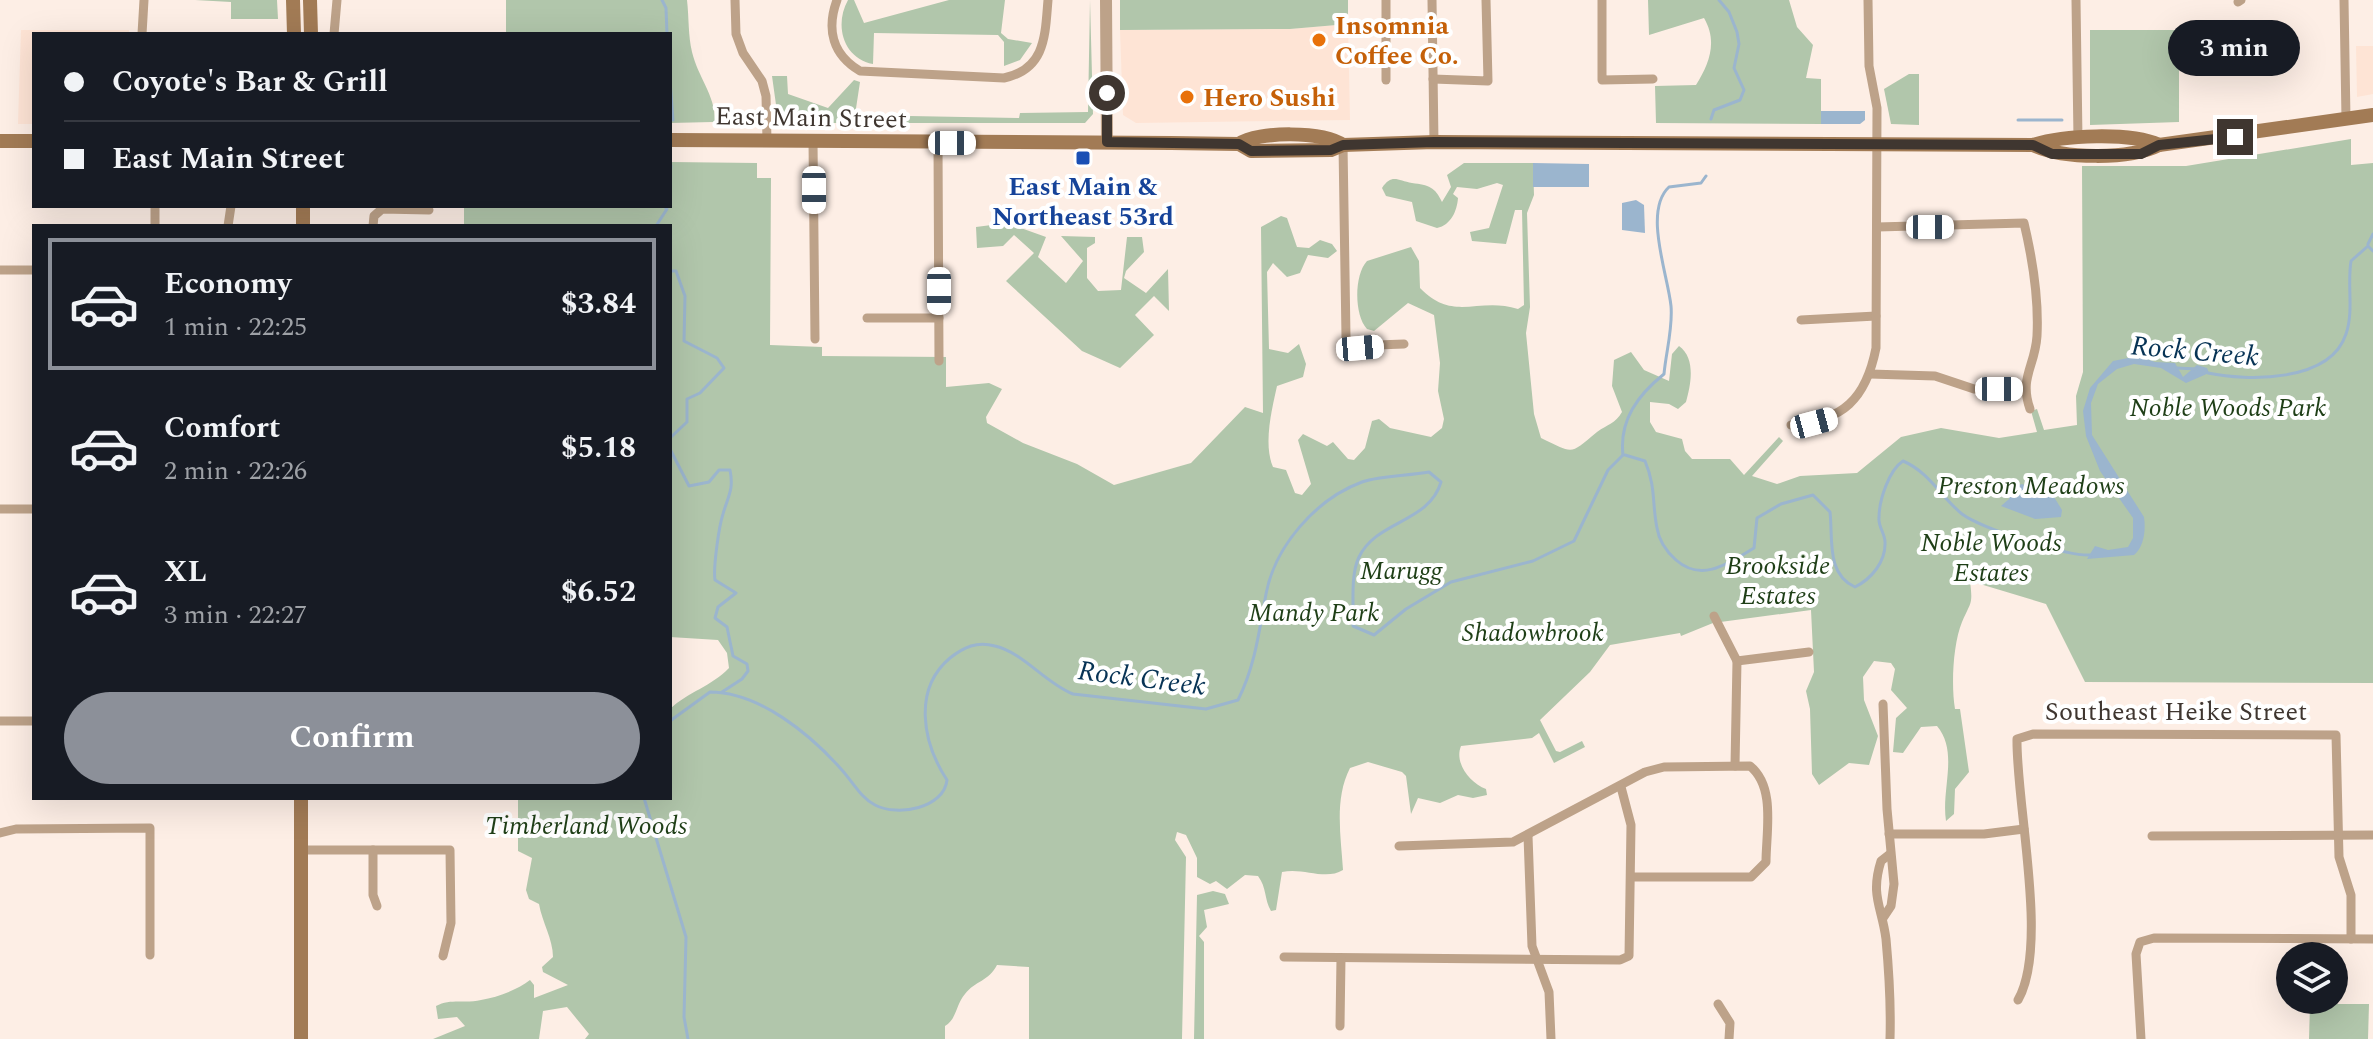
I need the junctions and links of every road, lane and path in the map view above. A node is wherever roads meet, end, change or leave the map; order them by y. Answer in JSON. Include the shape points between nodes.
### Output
{"nodes":[{"id":1,"x":144,"y":0,"type":"edge"},
{"id":2,"x":293,"y":0,"type":"edge"},
{"id":3,"x":310,"y":0,"type":"edge"},
{"id":4,"x":337,"y":0,"type":"edge"},
{"id":5,"x":735,"y":0,"type":"edge"},
{"id":6,"x":837,"y":0,"type":"edge"},
{"id":7,"x":1048,"y":0,"type":"edge"},
{"id":8,"x":1106,"y":0,"type":"edge"},
{"id":9,"x":1386,"y":0,"type":"edge"},
{"id":10,"x":1432,"y":0,"type":"edge"},
{"id":11,"x":1486,"y":0,"type":"edge"},
{"id":12,"x":1602,"y":0,"type":"edge"},
{"id":13,"x":1868,"y":0,"type":"edge"},
{"id":14,"x":2076,"y":0,"type":"edge"},
{"id":15,"x":2344,"y":0,"type":"edge"},
{"id":16,"x":142,"y":32,"type":"edge"},
{"id":17,"x":294,"y":32,"type":"edge"},
{"id":18,"x":311,"y":32,"type":"edge"},
{"id":19,"x":334,"y":32,"type":"edge"},
{"id":20,"x":1433,"y":79,"type":"junction"},
{"id":21,"x":1653,"y":79,"type":"dead end"},
{"id":22,"x":1386,"y":80,"type":"dead end"},
{"id":23,"x":2373,"y":115,"type":"edge"},
{"id":24,"x":2346,"y":119,"type":"junction"},
{"id":25,"x":2078,"y":139,"type":"junction"},
{"id":26,"x":672,"y":140,"type":"edge"},
{"id":27,"x":0,"y":141,"type":"edge"},
{"id":28,"x":32,"y":141,"type":"edge"},
{"id":29,"x":767,"y":141,"type":"junction"},
{"id":30,"x":813,"y":141,"type":"junction"},
{"id":31,"x":1107,"y":142,"type":"junction"},
{"id":32,"x":1434,"y":142,"type":"junction"},
{"id":33,"x":938,"y":143,"type":"junction"},
{"id":34,"x":1343,"y":145,"type":"junction"},
{"id":35,"x":1877,"y":145,"type":"junction"},
{"id":36,"x":2033,"y":145,"type":"junction"},
{"id":37,"x":2159,"y":145,"type":"junction"},
{"id":38,"x":429,"y":210,"type":"dead end"},
{"id":39,"x":373,"y":224,"type":"edge"},
{"id":40,"x":1877,"y":227,"type":"junction"},
{"id":41,"x":0,"y":270,"type":"edge"},
{"id":42,"x":32,"y":270,"type":"edge"},
{"id":43,"x":1876,"y":316,"type":"junction"},
{"id":44,"x":867,"y":318,"type":"dead end"},
{"id":45,"x":939,"y":318,"type":"junction"},
{"id":46,"x":1801,"y":320,"type":"dead end"},
{"id":47,"x":815,"y":339,"type":"dead end"},
{"id":48,"x":1404,"y":344,"type":"dead end"},
{"id":49,"x":939,"y":361,"type":"dead end"},
{"id":50,"x":1870,"y":374,"type":"junction"},
{"id":51,"x":2023,"y":388,"type":"junction"},
{"id":52,"x":2030,"y":409,"type":"dead end"},
{"id":53,"x":1791,"y":425,"type":"dead end"},
{"id":54,"x":0,"y":509,"type":"edge"},
{"id":55,"x":32,"y":509,"type":"edge"},
{"id":56,"x":1714,"y":616,"type":"dead end"},
{"id":57,"x":1809,"y":652,"type":"dead end"},
{"id":58,"x":1737,"y":661,"type":"junction"},
{"id":59,"x":1883,"y":704,"type":"dead end"},
{"id":60,"x":0,"y":721,"type":"edge"},
{"id":61,"x":32,"y":721,"type":"edge"},
{"id":62,"x":1735,"y":766,"type":"junction"},
{"id":63,"x":1621,"y":787,"type":"junction"},
{"id":64,"x":301,"y":800,"type":"edge"},
{"id":65,"x":2024,"y":829,"type":"junction"},
{"id":66,"x":0,"y":833,"type":"edge"},
{"id":67,"x":1889,"y":834,"type":"junction"},
{"id":68,"x":2338,"y":835,"type":"junction"},
{"id":69,"x":2373,"y":835,"type":"edge"},
{"id":70,"x":1528,"y":836,"type":"junction"},
{"id":71,"x":2152,"y":836,"type":"dead end"},
{"id":72,"x":1399,"y":846,"type":"dead end"},
{"id":73,"x":301,"y":850,"type":"junction"},
{"id":74,"x":373,"y":850,"type":"junction"},
{"id":75,"x":1890,"y":854,"type":"junction"},
{"id":76,"x":1631,"y":877,"type":"junction"},
{"id":77,"x":377,"y":906,"type":"dead end"},
{"id":78,"x":1883,"y":918,"type":"junction"},
{"id":79,"x":2351,"y":939,"type":"junction"},
{"id":80,"x":2373,"y":939,"type":"edge"},
{"id":81,"x":150,"y":955,"type":"dead end"},
{"id":82,"x":443,"y":956,"type":"dead end"},
{"id":83,"x":1284,"y":957,"type":"dead end"},
{"id":84,"x":1536,"y":957,"type":"junction"},
{"id":85,"x":1341,"y":958,"type":"junction"},
{"id":86,"x":2018,"y":1000,"type":"dead end"},
{"id":87,"x":1718,"y":1004,"type":"dead end"},
{"id":88,"x":1340,"y":1026,"type":"dead end"},
{"id":89,"x":301,"y":1039,"type":"edge"},
{"id":90,"x":1551,"y":1039,"type":"edge"},
{"id":91,"x":1729,"y":1039,"type":"edge"},
{"id":92,"x":1890,"y":1039,"type":"edge"},
{"id":93,"x":2141,"y":1039,"type":"edge"}],
"edges":[{"from":1,"to":16,"type":"street"},
{"from":2,"to":17,"type":"main road"},
{"from":3,"to":18,"type":"main road"},
{"from":4,"to":19,"type":"street"},
{"from":5,"to":29,"type":"street","via":[[736,34],[766,96]]},
{"from":6,"to":7,"type":"street","via":[[834,47],[860,71],[1004,78],[1030,67],[1042,51]]},
{"from":8,"to":31,"type":"street"},
{"from":9,"to":22,"type":"street"},
{"from":10,"to":20,"type":"street"},
{"from":11,"to":20,"type":"street","via":[[1488,81]]},
{"from":12,"to":21,"type":"street","via":[[1602,80]]},
{"from":13,"to":35,"type":"street"},
{"from":14,"to":25,"type":"street"},
{"from":15,"to":24,"type":"street"},
{"from":20,"to":32,"type":"street"},
{"from":23,"to":24,"type":"main road","name":"East Main Street"},
{"from":24,"to":37,"type":"main road","name":"East Main Street"},
{"from":25,"to":36,"type":"main road","name":"East Main Street"},
{"from":25,"to":37,"type":"main road","name":"East Main Street","via":[[2143,138]]},
{"from":26,"to":29,"type":"main road","name":"East Main Street"},
{"from":27,"to":28,"type":"main road"},
{"from":29,"to":30,"type":"main road","name":"East Main Street"},
{"from":30,"to":33,"type":"main road","name":"East Main Street"},
{"from":30,"to":47,"type":"street"},
{"from":31,"to":33,"type":"main road","name":"East Main Street"},
{"from":31,"to":34,"type":"main road","name":"East Main Street","via":[[1239,144],[1250,136],[1330,136]]},
{"from":32,"to":34,"type":"main road","name":"East Main Street"},
{"from":32,"to":35,"type":"main road","name":"East Main Street"},
{"from":33,"to":45,"type":"street"},
{"from":34,"to":48,"type":"street","via":[[1344,320],[1350,346]]},
{"from":35,"to":36,"type":"main road","name":"East Main Street"},
{"from":35,"to":40,"type":"street"},
{"from":36,"to":37,"type":"main road","name":"East Main Street","via":[[2052,154],[2141,154]]},
{"from":38,"to":39,"type":"street","via":[[382,209]]},
{"from":40,"to":43,"type":"street"},
{"from":40,"to":51,"type":"street","via":[[2024,223],[2036,277],[2037,336]]},
{"from":41,"to":42,"type":"street"},
{"from":43,"to":46,"type":"street"},
{"from":43,"to":50,"type":"street"},
{"from":44,"to":45,"type":"street"},
{"from":45,"to":49,"type":"street"},
{"from":50,"to":51,"type":"street","via":[[1935,376],[1974,389]]},
{"from":50,"to":53,"type":"street","via":[[1846,409],[1832,418]]},
{"from":51,"to":52,"type":"street"},
{"from":54,"to":55,"type":"street"},
{"from":56,"to":58,"type":"street"},
{"from":57,"to":58,"type":"street"},
{"from":58,"to":62,"type":"street"},
{"from":59,"to":67,"type":"street"},
{"from":60,"to":61,"type":"street"},
{"from":62,"to":63,"type":"street","via":[[1664,767]]},
{"from":62,"to":76,"type":"street","via":[[1750,766],[1766,786],[1766,862],[1760,872],[1751,877]]},
{"from":63,"to":70,"type":"street"},
{"from":63,"to":76,"type":"street","via":[[1631,825]]},
{"from":64,"to":73,"type":"main road"},
{"from":65,"to":67,"type":"street"},
{"from":65,"to":68,"type":"street","name":"Southeast Heike Street","via":[[2017,739],[2049,734],[2336,735]]},
{"from":65,"to":86,"type":"street","via":[[2029,980]]},
{"from":66,"to":81,"type":"street","via":[[150,828]]},
{"from":67,"to":75,"type":"street"},
{"from":68,"to":69,"type":"street"},
{"from":68,"to":71,"type":"street"},
{"from":68,"to":79,"type":"street","via":[[2351,895]]},
{"from":70,"to":72,"type":"street","via":[[1498,845]]},
{"from":70,"to":84,"type":"street"},
{"from":73,"to":74,"type":"street"},
{"from":73,"to":89,"type":"main road"},
{"from":74,"to":77,"type":"street"},
{"from":74,"to":82,"type":"street","via":[[450,850],[451,923]]},
{"from":75,"to":78,"type":"street","via":[[1894,884]]},
{"from":75,"to":78,"type":"street","via":[[1881,861],[1875,880],[1875,900]]},
{"from":76,"to":84,"type":"street","via":[[1629,956]]},
{"from":78,"to":92,"type":"street"},
{"from":79,"to":80,"type":"street"},
{"from":79,"to":93,"type":"street","via":[[2140,942],[2136,954]]},
{"from":83,"to":85,"type":"street"},
{"from":84,"to":85,"type":"street"},
{"from":84,"to":90,"type":"street","via":[[1549,992]]},
{"from":85,"to":88,"type":"street"},
{"from":87,"to":91,"type":"street","via":[[1730,1023]]}]}
